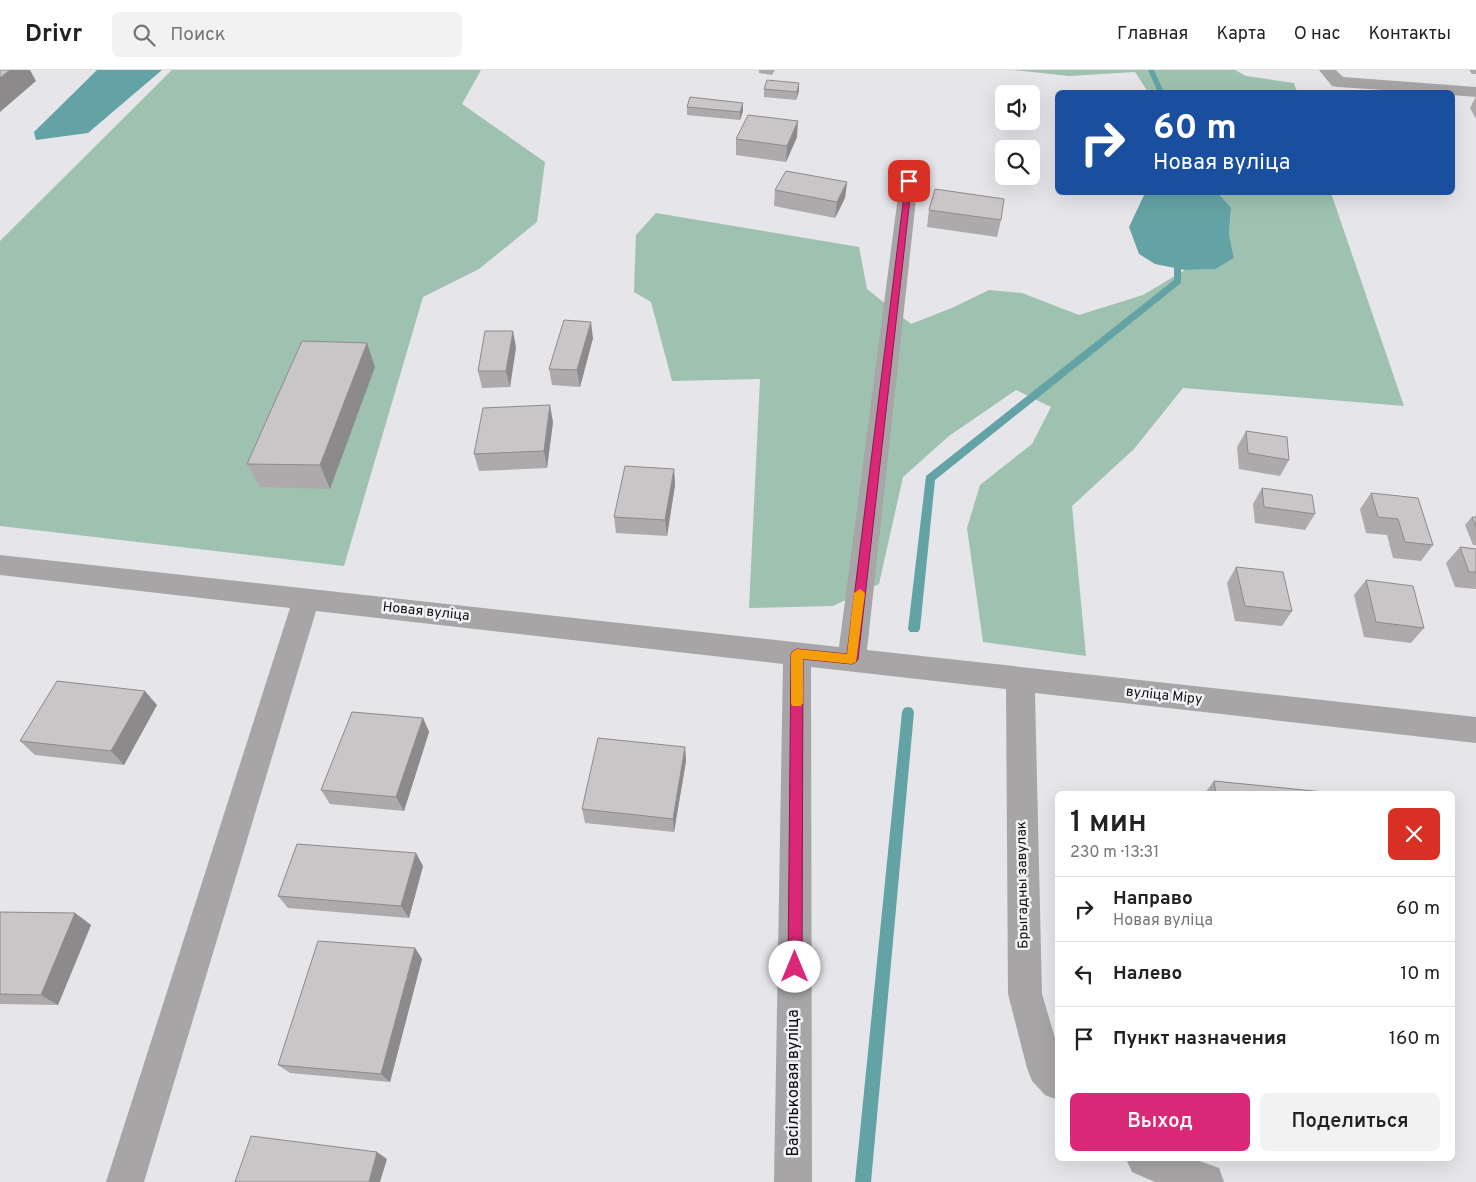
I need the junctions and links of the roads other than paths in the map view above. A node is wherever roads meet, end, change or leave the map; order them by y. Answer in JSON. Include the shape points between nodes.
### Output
{"nodes":[{"id":1,"x":1332,"y":76,"type":"edge"},
{"id":2,"x":1476,"y":92,"type":"edge"},
{"id":3,"x":909,"y":181,"type":"dead end"},
{"id":4,"x":0,"y":565,"type":"edge"},
{"id":5,"x":306,"y":599,"type":"junction"},
{"id":6,"x":797,"y":654,"type":"junction"},
{"id":7,"x":852,"y":659,"type":"junction"},
{"id":8,"x":1020,"y":680,"type":"junction"},
{"id":9,"x":1476,"y":730,"type":"edge"},
{"id":10,"x":1055,"y":1079,"type":"edge"},
{"id":11,"x":1150,"y":1161,"type":"edge"},
{"id":12,"x":125,"y":1182,"type":"edge"},
{"id":13,"x":793,"y":1182,"type":"edge"},
{"id":14,"x":1205,"y":1182,"type":"edge"}],
"edges":[{"from":1,"to":2,"type":"street"},
{"from":3,"to":7,"type":"street"},
{"from":4,"to":5,"type":"street","name":"Новая вуліца"},
{"from":5,"to":6,"type":"street","name":"Новая вуліца"},
{"from":5,"to":12,"type":"street"},
{"from":6,"to":7,"type":"street","name":"Новая вуліца"},
{"from":6,"to":13,"type":"street","name":"Васільковая вуліца"},
{"from":7,"to":8,"type":"street","name":"вуліца Міру"},
{"from":8,"to":9,"type":"street","name":"вуліца Міру"},
{"from":8,"to":10,"type":"street","name":"Брыгадны завулак","via":[[1025,994],[1045,1068]]},
{"from":11,"to":14,"type":"street"}]}
